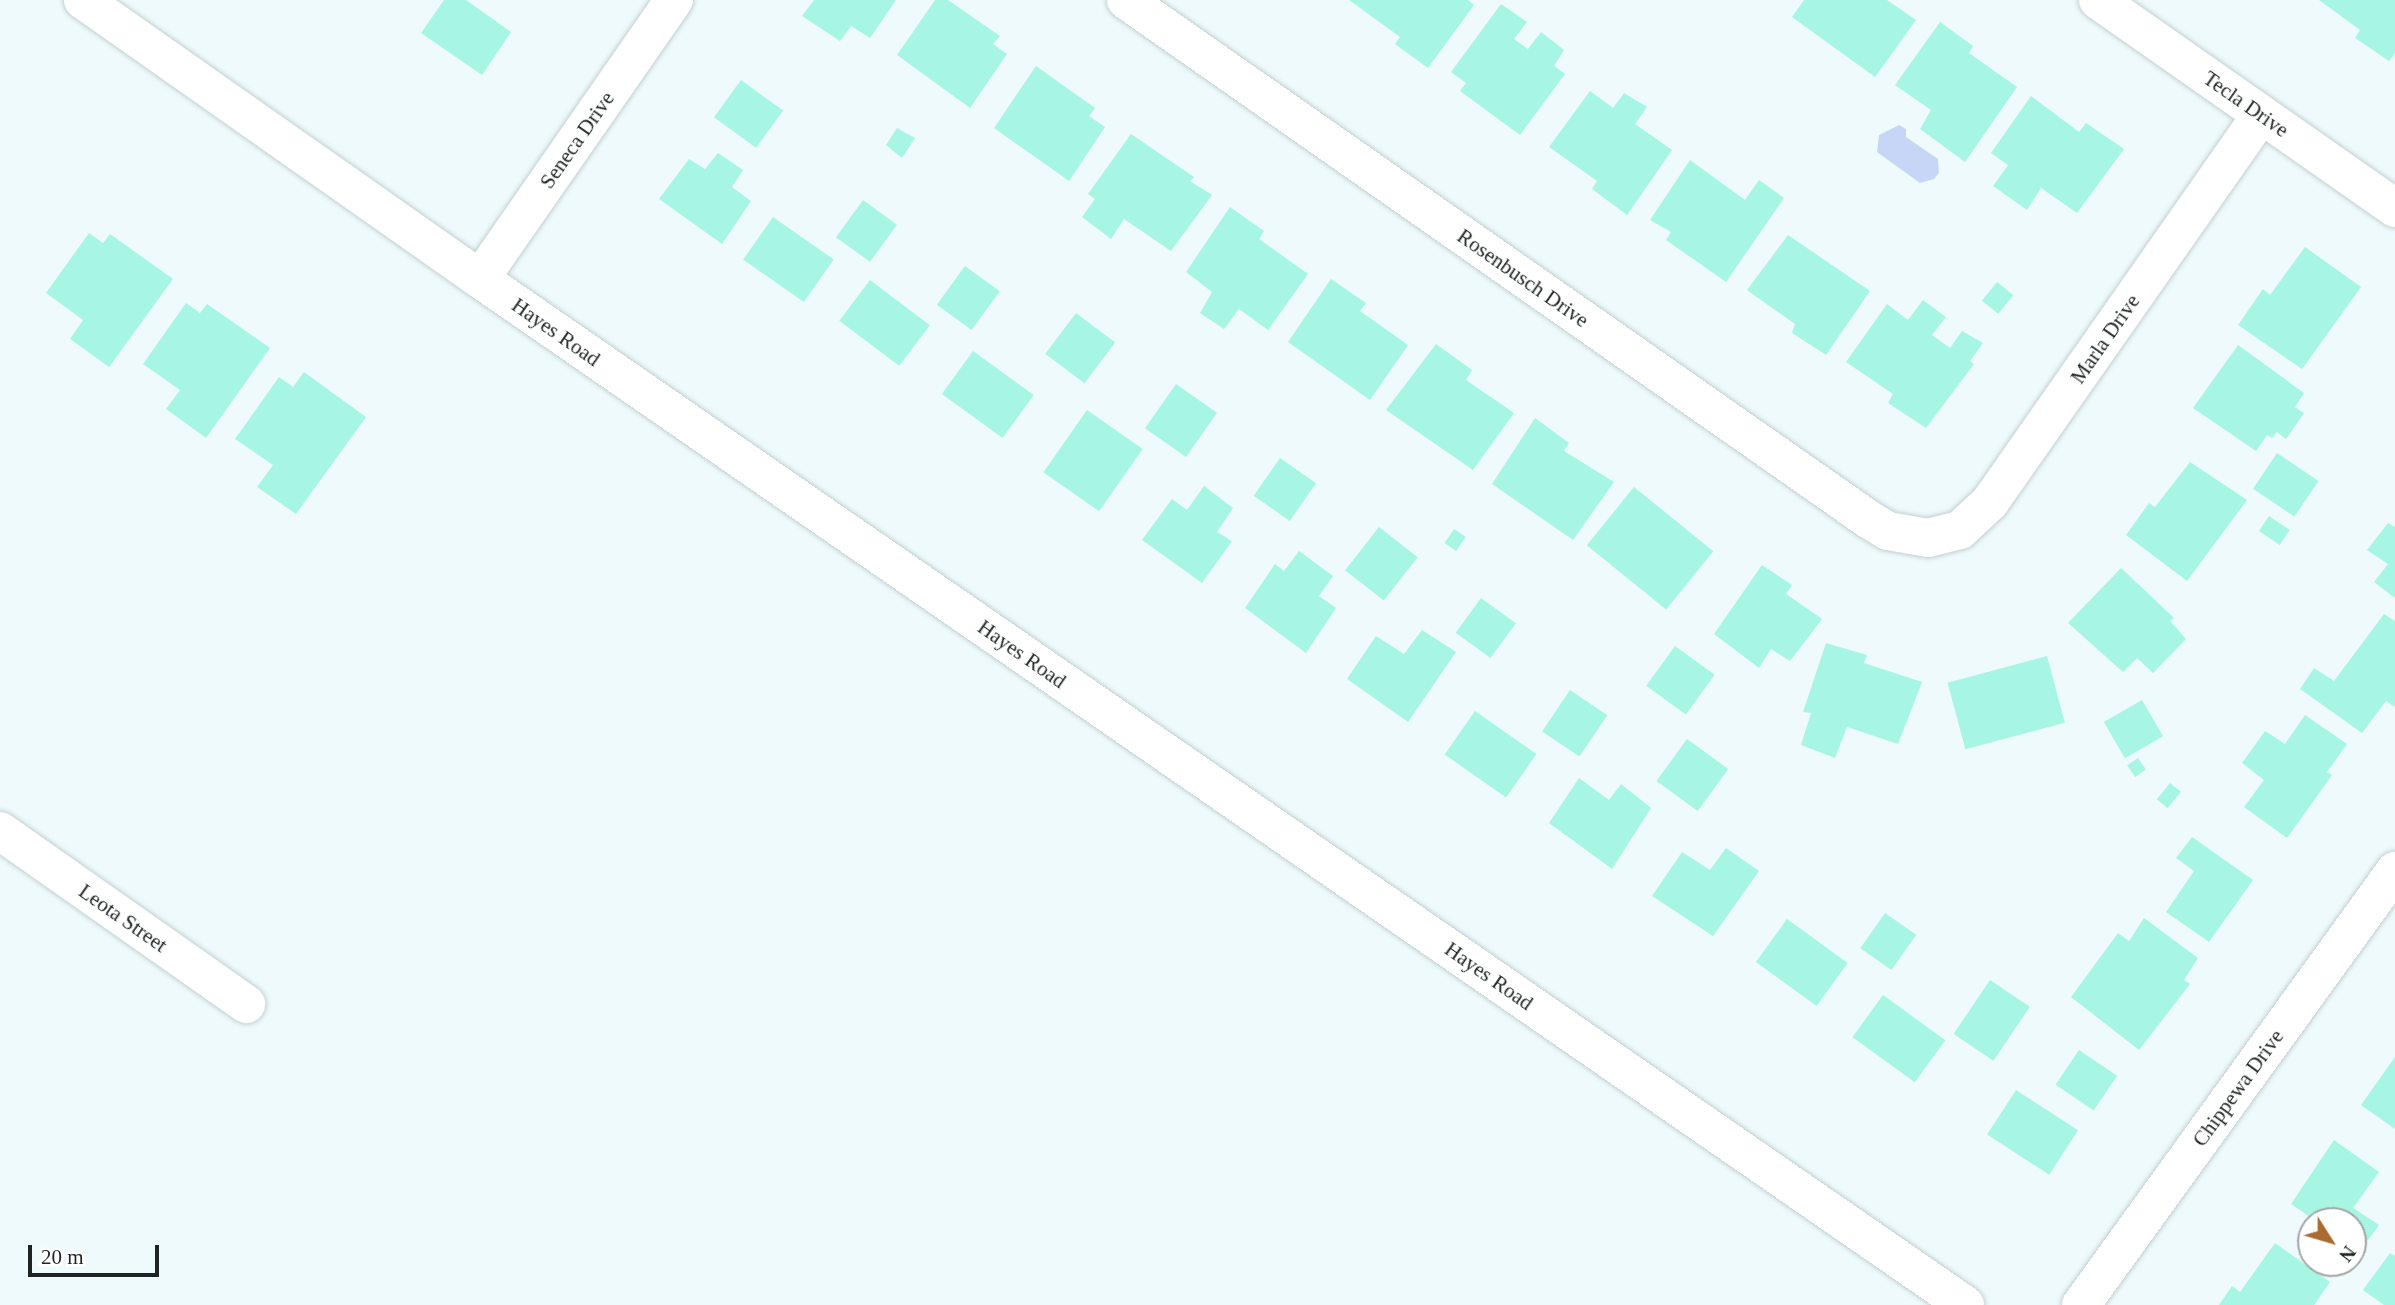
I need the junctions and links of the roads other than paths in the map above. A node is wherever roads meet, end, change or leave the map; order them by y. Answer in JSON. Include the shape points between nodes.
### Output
{"nodes":[{"id":1,"x":83,"y":0,"type":"edge"},
{"id":2,"x":674,"y":0,"type":"edge"},
{"id":3,"x":1126,"y":0,"type":"edge"},
{"id":4,"x":2098,"y":0,"type":"edge"},
{"id":5,"x":2261,"y":116,"type":"junction"},
{"id":6,"x":2395,"y":208,"type":"edge"},
{"id":7,"x":480,"y":279,"type":"junction"},
{"id":8,"x":1928,"y":538,"type":"joint"},
{"id":9,"x":0,"y":831,"type":"edge"},
{"id":10,"x":2395,"y":871,"type":"edge"},
{"id":11,"x":246,"y":1004,"type":"dead end"},
{"id":12,"x":1965,"y":1305,"type":"edge"},
{"id":13,"x":2081,"y":1305,"type":"edge"}],
"edges":[{"from":1,"to":7,"type":"street","name":"Hayes Road"},
{"from":2,"to":7,"type":"street","name":"Seneca Drive"},
{"from":3,"to":8,"type":"street","name":"Rosenbusch Drive","via":[[1868,519],[1888,531]]},
{"from":4,"to":5,"type":"street","name":"Tecla Drive"},
{"from":5,"to":6,"type":"street","name":"Tecla Drive"},
{"from":5,"to":8,"type":"street","name":"Marla Drive","via":[[1990,502],[1960,530]]},
{"from":7,"to":12,"type":"street","name":"Hayes Road"},
{"from":9,"to":11,"type":"street","name":"Leota Street"},
{"from":10,"to":13,"type":"street","name":"Chippewa Drive"}]}
